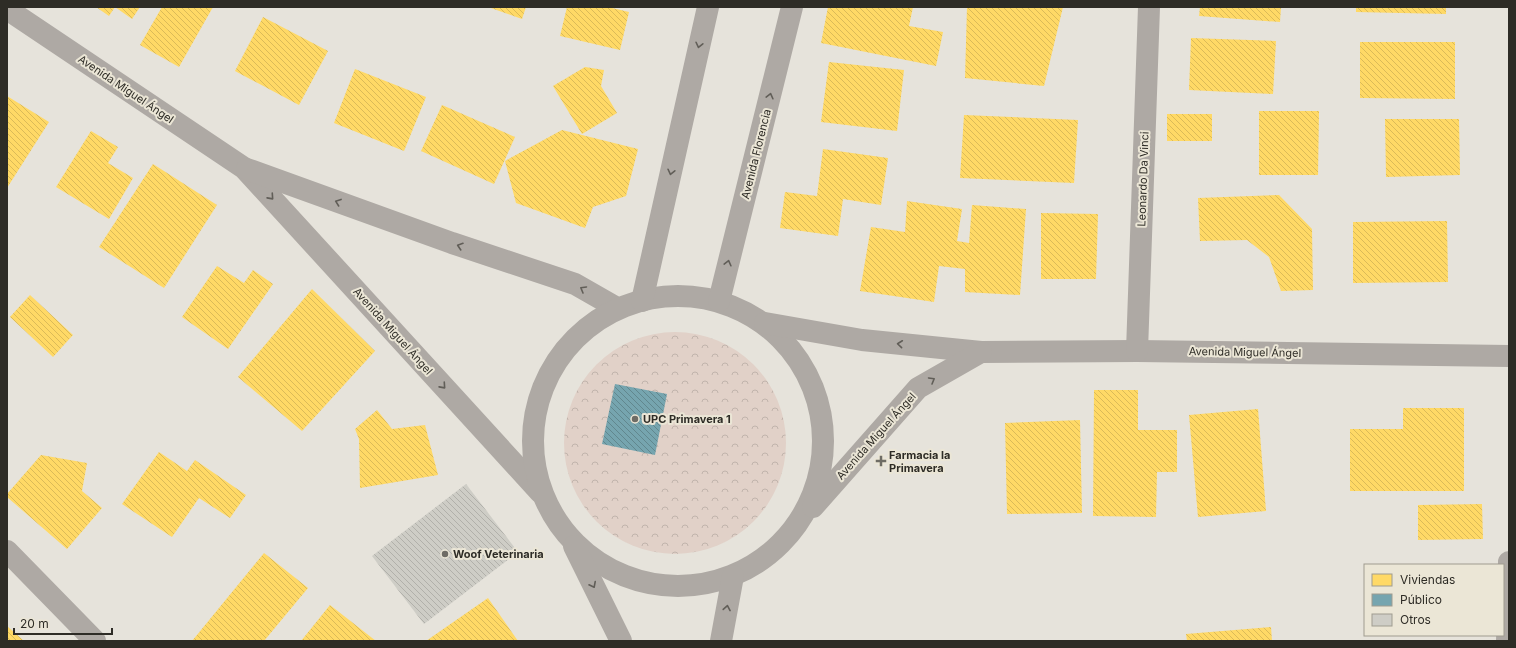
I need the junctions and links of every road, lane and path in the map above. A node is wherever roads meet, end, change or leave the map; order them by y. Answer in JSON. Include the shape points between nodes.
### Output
{"nodes":[{"id":1,"x":708,"y":7,"type":"edge"},
{"id":2,"x":792,"y":7,"type":"edge"},
{"id":3,"x":1149,"y":7,"type":"edge"},
{"id":4,"x":7,"y":9,"type":"edge"},
{"id":5,"x":244,"y":168,"type":"junction"},
{"id":6,"x":642,"y":301,"type":"junction"},
{"id":7,"x":719,"y":301,"type":"junction"},
{"id":8,"x":617,"y":308,"type":"junction"},
{"id":9,"x":764,"y":323,"type":"junction"},
{"id":10,"x":1137,"y":351,"type":"junction"},
{"id":11,"x":981,"y":352,"type":"junction"},
{"id":12,"x":1509,"y":356,"type":"edge"},
{"id":13,"x":541,"y":493,"type":"junction"},
{"id":14,"x":801,"y":520,"type":"junction"},
{"id":15,"x":570,"y":538,"type":"junction"},
{"id":16,"x":7,"y":551,"type":"edge"},
{"id":17,"x":1509,"y":562,"type":"edge"},
{"id":18,"x":733,"y":576,"type":"junction"},
{"id":19,"x":95,"y":641,"type":"edge"},
{"id":20,"x":621,"y":641,"type":"edge"},
{"id":21,"x":721,"y":641,"type":"edge"},
{"id":22,"x":1507,"y":641,"type":"edge"}],
"edges":[{"from":1,"to":6,"type":"street","one_way":true},
{"from":7,"to":2,"type":"street","name":"Avenida Florencia","one_way":true},
{"from":3,"to":10,"type":"street","name":"Leonardo Da Vinci"},
{"from":4,"to":5,"type":"street","name":"Avenida Miguel Ángel"},
{"from":8,"to":5,"type":"street","name":"Avenida Miguel Ángel","one_way":true,"via":[[575,284]]},
{"from":5,"to":13,"type":"street","name":"Avenida Miguel Ángel","one_way":true},
{"from":6,"to":7,"type":"street","via":[[671,295]]},
{"from":6,"to":8,"type":"street"},
{"from":7,"to":9,"type":"street","via":[[745,310]]},
{"from":8,"to":13,"type":"street","via":[[580,332],[553,367],[536,407],[532,450]]},
{"from":11,"to":9,"type":"street","name":"Avenida Miguel Ángel","one_way":true,"via":[[862,340]]},
{"from":9,"to":14,"type":"street","via":[[782,337],[806,369],[821,406],[825,445],[818,484]]},
{"from":10,"to":11,"type":"street","name":"Avenida Miguel Ángel"},
{"from":10,"to":12,"type":"street","name":"Avenida Miguel Ángel"},
{"from":14,"to":11,"type":"street","name":"Avenida Miguel Ángel","one_way":true,"via":[[918,388]]},
{"from":13,"to":15,"type":"street","via":[[553,517]]},
{"from":14,"to":18,"type":"street","name":"Avenida Miguel Ángel","via":[[771,553]]},
{"from":15,"to":18,"type":"street","name":"Avenida Miguel Ángel","via":[[604,567],[645,583],[689,586]]},
{"from":15,"to":20,"type":"street","one_way":true},
{"from":16,"to":19,"type":"street"},
{"from":17,"to":22,"type":"street"},
{"from":21,"to":18,"type":"street","one_way":true}]}
